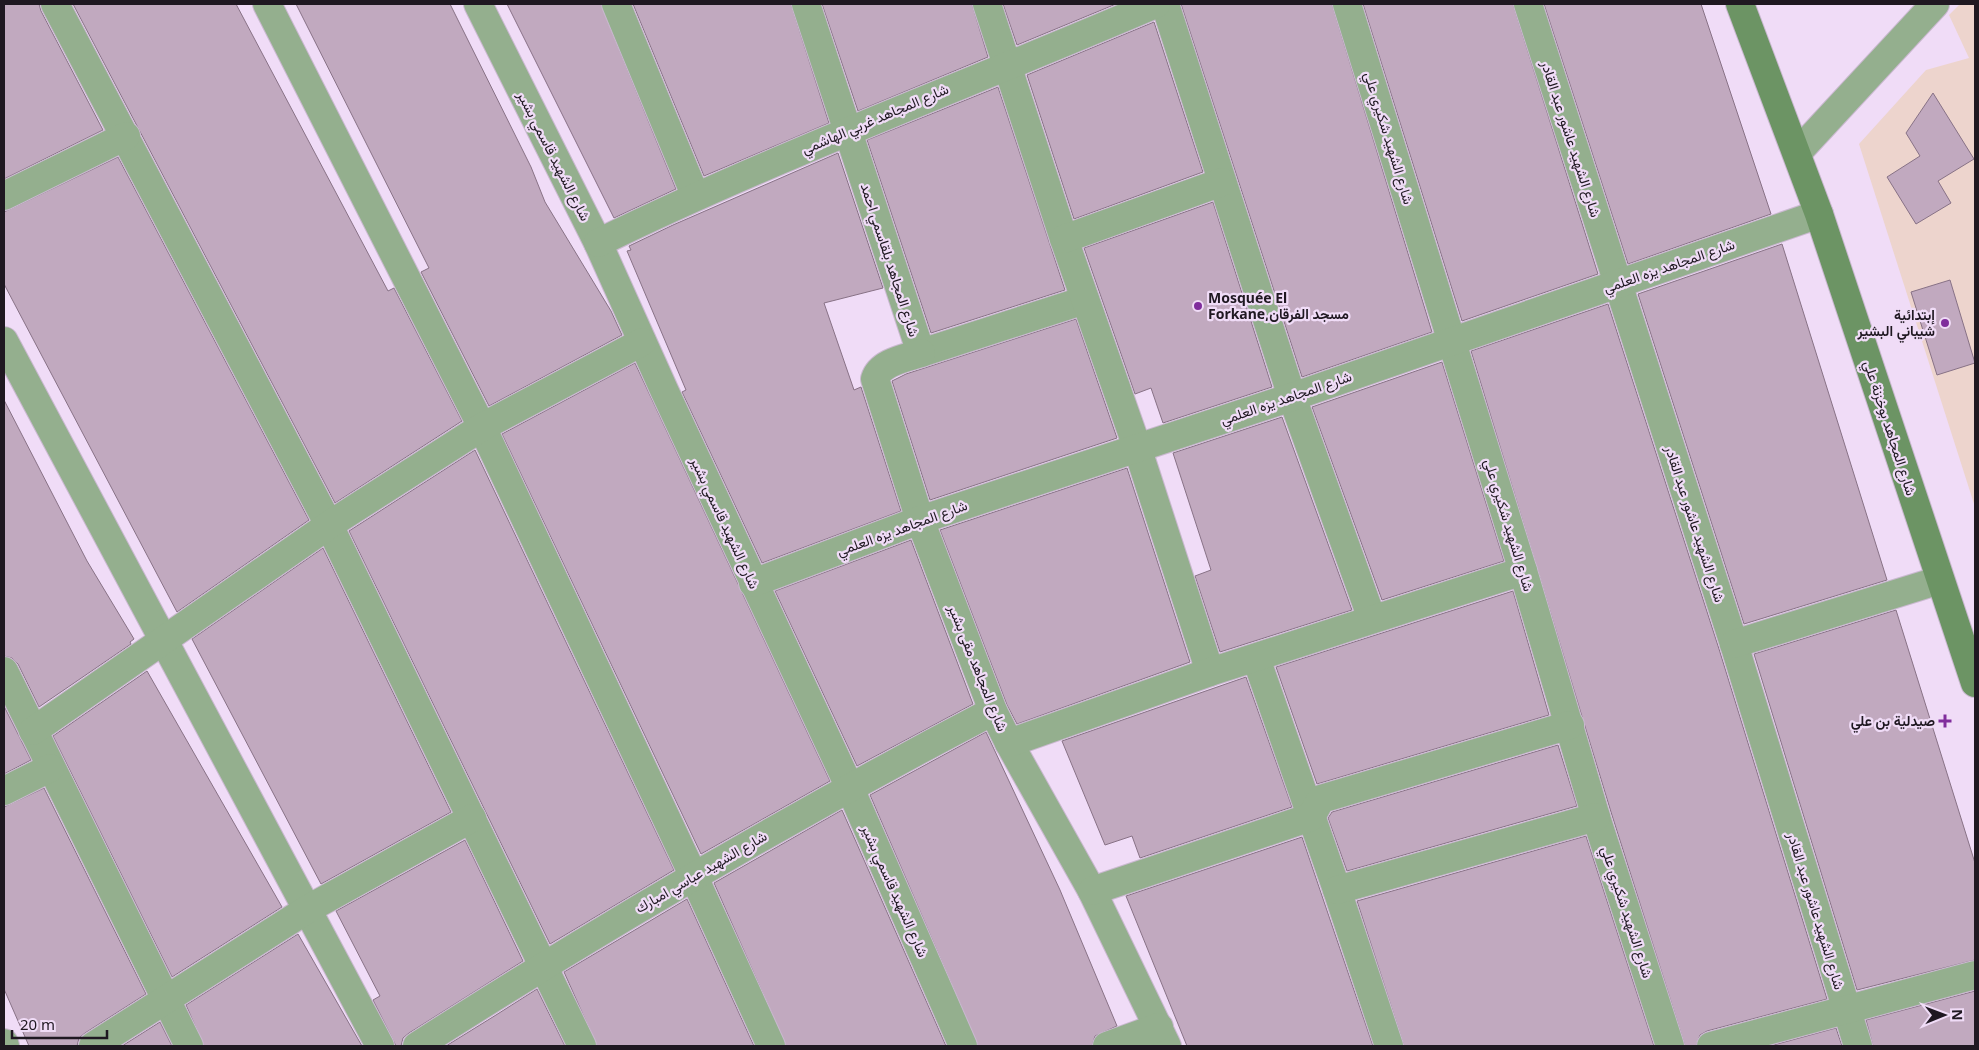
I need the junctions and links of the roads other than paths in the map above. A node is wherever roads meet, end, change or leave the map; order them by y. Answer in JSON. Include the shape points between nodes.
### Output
{"nodes":[{"id":1,"x":55,"y":4,"type":"edge"},
{"id":2,"x":267,"y":4,"type":"edge"},
{"id":3,"x":478,"y":4,"type":"edge"},
{"id":4,"x":616,"y":4,"type":"edge"},
{"id":5,"x":806,"y":4,"type":"edge"},
{"id":6,"x":987,"y":4,"type":"edge"},
{"id":7,"x":1156,"y":4,"type":"edge"},
{"id":8,"x":1165,"y":4,"type":"edge"},
{"id":9,"x":1347,"y":4,"type":"edge"},
{"id":10,"x":1528,"y":4,"type":"edge"},
{"id":11,"x":1740,"y":4,"type":"edge"},
{"id":12,"x":1935,"y":4,"type":"edge"},
{"id":13,"x":1913,"y":14,"type":"edge"},
{"id":14,"x":1006,"y":65,"type":"junction"},
{"id":15,"x":847,"y":130,"type":"junction"},
{"id":16,"x":126,"y":136,"type":"junction"},
{"id":17,"x":1797,"y":153,"type":"junction"},
{"id":18,"x":1222,"y":182,"type":"junction"},
{"id":19,"x":695,"y":195,"type":"junction"},
{"id":20,"x":4,"y":196,"type":"edge"},
{"id":21,"x":1819,"y":214,"type":"junction"},
{"id":22,"x":1064,"y":240,"type":"junction"},
{"id":23,"x":598,"y":243,"type":"junction"},
{"id":24,"x":1617,"y":284,"type":"junction"},
{"id":25,"x":1085,"y":300,"type":"junction"},
{"id":26,"x":1451,"y":340,"type":"junction"},
{"id":27,"x":4,"y":341,"type":"edge"},
{"id":28,"x":642,"y":342,"type":"junction"},
{"id":29,"x":921,"y":353,"type":"junction"},
{"id":30,"x":1292,"y":397,"type":"junction"},
{"id":31,"x":482,"y":428,"type":"junction"},
{"id":32,"x":1137,"y":447,"type":"junction"},
{"id":33,"x":920,"y":520,"type":"junction"},
{"id":34,"x":329,"y":525,"type":"junction"},
{"id":35,"x":1523,"y":571,"type":"junction"},
{"id":36,"x":1940,"y":580,"type":"junction"},
{"id":37,"x":753,"y":583,"type":"junction"},
{"id":38,"x":1372,"y":619,"type":"junction"},
{"id":39,"x":163,"y":642,"type":"junction"},
{"id":40,"x":1734,"y":644,"type":"junction"},
{"id":41,"x":1256,"y":658,"type":"junction"},
{"id":42,"x":4,"y":671,"type":"edge"},
{"id":43,"x":1210,"y":672,"type":"junction"},
{"id":44,"x":1975,"y":683,"type":"edge"},
{"id":45,"x":993,"y":711,"type":"junction"},
{"id":46,"x":1570,"y":725,"type":"junction"},
{"id":47,"x":33,"y":730,"type":"junction"},
{"id":48,"x":1009,"y":743,"type":"junction"},
{"id":49,"x":50,"y":768,"type":"junction"},
{"id":50,"x":849,"y":786,"type":"junction"},
{"id":51,"x":4,"y":791,"type":"edge"},
{"id":52,"x":1311,"y":817,"type":"junction"},
{"id":53,"x":1596,"y":817,"type":"junction"},
{"id":54,"x":472,"y":818,"type":"junction"},
{"id":55,"x":694,"y":876,"type":"junction"},
{"id":56,"x":1337,"y":890,"type":"junction"},
{"id":57,"x":1092,"y":891,"type":"junction"},
{"id":58,"x":308,"y":909,"type":"junction"},
{"id":59,"x":544,"y":964,"type":"junction"},
{"id":60,"x":1975,"y":975,"type":"edge"},
{"id":61,"x":167,"y":1001,"type":"junction"},
{"id":62,"x":1846,"y":1009,"type":"junction"},
{"id":63,"x":1163,"y":1036,"type":"edge"},
{"id":64,"x":94,"y":1046,"type":"edge"},
{"id":65,"x":189,"y":1046,"type":"edge"},
{"id":66,"x":380,"y":1046,"type":"edge"},
{"id":67,"x":417,"y":1046,"type":"edge"},
{"id":68,"x":582,"y":1046,"type":"edge"},
{"id":69,"x":771,"y":1046,"type":"edge"},
{"id":70,"x":963,"y":1046,"type":"edge"},
{"id":71,"x":1107,"y":1046,"type":"edge"},
{"id":72,"x":1389,"y":1046,"type":"edge"},
{"id":73,"x":1670,"y":1046,"type":"edge"},
{"id":74,"x":1711,"y":1046,"type":"edge"},
{"id":75,"x":1858,"y":1046,"type":"edge"}],
"edges":[{"from":1,"to":16,"type":"street"},
{"from":2,"to":31,"type":"street"},
{"from":3,"to":23,"type":"street","name":"شارع الشهيد قاسمي بشير"},
{"from":4,"to":19,"type":"street"},
{"from":5,"to":15,"type":"street","name":"شارع المجاهد بلقاسمي احمد"},
{"from":6,"to":14,"type":"street"},
{"from":7,"to":14,"type":"street","name":"شارع المجاهد غربي الهاشمي"},
{"from":8,"to":18,"type":"street"},
{"from":9,"to":26,"type":"street","name":"شارع الشهيد شكيري علي"},
{"from":10,"to":24,"type":"street","name":"شارع الشهيد عاشور عبد القادر"},
{"from":11,"to":17,"type":"street","name":"شارع المجاهد بوخزنة علي"},
{"from":12,"to":13,"type":"street"},
{"from":13,"to":17,"type":"street"},
{"from":14,"to":15,"type":"street","name":"شارع المجاهد غربي الهاشمي"},
{"from":14,"to":22,"type":"street"},
{"from":15,"to":19,"type":"street","name":"شارع المجاهد غربي الهاشمي"},
{"from":15,"to":29,"type":"street","name":"شارع المجاهد بلقاسمي احمد"},
{"from":16,"to":20,"type":"street"},
{"from":16,"to":34,"type":"street"},
{"from":17,"to":21,"type":"street","name":"شارع المجاهد بوخزنة علي"},
{"from":18,"to":22,"type":"street"},
{"from":18,"to":30,"type":"street"},
{"from":19,"to":23,"type":"street","name":"شارع المجاهد غربي الهاشمي"},
{"from":21,"to":24,"type":"street","name":"شارع المجاهد يزه العلمي"},
{"from":21,"to":36,"type":"street","name":"شارع المجاهد بوخزنة علي"},
{"from":22,"to":25,"type":"street"},
{"from":23,"to":28,"type":"street","name":"شارع الشهيد قاسمي بشير"},
{"from":24,"to":26,"type":"street","name":"شارع المجاهد يزه العلمي"},
{"from":24,"to":40,"type":"street","name":"شارع الشهيد عاشور عبد القادر"},
{"from":25,"to":29,"type":"street","name":"شارع المجاهد بلقاسمي احمد"},
{"from":25,"to":32,"type":"street"},
{"from":26,"to":30,"type":"street","name":"شارع المجاهد يزه العلمي"},
{"from":26,"to":35,"type":"street","name":"شارع الشهيد شكيري علي"},
{"from":27,"to":39,"type":"street"},
{"from":28,"to":31,"type":"street"},
{"from":28,"to":37,"type":"street","name":"شارع الشهيد قاسمي بشير"},
{"from":29,"to":33,"type":"street","name":"شارع المجاهد مقى بشير","via":[[884,366],[875,379]]},
{"from":30,"to":32,"type":"street","name":"شارع المجاهد يزه العلمي"},
{"from":30,"to":38,"type":"street"},
{"from":31,"to":34,"type":"street"},
{"from":31,"to":55,"type":"street"},
{"from":32,"to":33,"type":"street","name":"شارع المجاهد يزه العلمي"},
{"from":32,"to":43,"type":"street"},
{"from":33,"to":37,"type":"street","name":"شارع المجاهد يزه العلمي"},
{"from":33,"to":45,"type":"street","name":"شارع المجاهد مقى بشير"},
{"from":34,"to":39,"type":"street"},
{"from":34,"to":54,"type":"street"},
{"from":35,"to":38,"type":"street"},
{"from":35,"to":46,"type":"street","name":"شارع الشهيد شكيري علي"},
{"from":36,"to":40,"type":"street"},
{"from":36,"to":44,"type":"street","name":"شارع المجاهد بوخزنة علي"},
{"from":37,"to":50,"type":"street","name":"شارع الشهيد قاسمي بشير"},
{"from":38,"to":41,"type":"street"},
{"from":39,"to":47,"type":"street"},
{"from":39,"to":58,"type":"street"},
{"from":40,"to":62,"type":"street","name":"شارع الشهيد عاشور عبد القادر"},
{"from":41,"to":43,"type":"street"},
{"from":41,"to":52,"type":"street"},
{"from":42,"to":47,"type":"street"},
{"from":43,"to":48,"type":"street"},
{"from":45,"to":48,"type":"street","name":"شارع المجاهد مقى بشير"},
{"from":45,"to":50,"type":"street","name":"شارع الشهيد عباسي امبارك"},
{"from":46,"to":52,"type":"street","via":[[1321,799]]},
{"from":46,"to":53,"type":"street","name":"شارع الشهيد شكيري علي"},
{"from":47,"to":49,"type":"street"},
{"from":48,"to":57,"type":"street","name":"شارع المجاهد مقى بشير"},
{"from":49,"to":51,"type":"street"},
{"from":49,"to":61,"type":"street"},
{"from":50,"to":55,"type":"street","name":"شارع الشهيد عباسي امبارك"},
{"from":50,"to":70,"type":"street","name":"شارع الشهيد قاسمي بشير"},
{"from":52,"to":56,"type":"street"},
{"from":52,"to":57,"type":"street"},
{"from":53,"to":56,"type":"street"},
{"from":53,"to":73,"type":"street","name":"شارع الشهيد شكيري علي"},
{"from":54,"to":58,"type":"street"},
{"from":54,"to":59,"type":"street"},
{"from":55,"to":59,"type":"street","name":"شارع الشهيد عباسي امبارك"},
{"from":55,"to":69,"type":"street"},
{"from":56,"to":72,"type":"street"},
{"from":57,"to":63,"type":"street","name":"شارع المجاهد مقى بشير"},
{"from":58,"to":61,"type":"street"},
{"from":58,"to":66,"type":"street"},
{"from":59,"to":67,"type":"street","name":"شارع الشهيد عباسي امبارك"},
{"from":59,"to":68,"type":"street"},
{"from":60,"to":62,"type":"street"},
{"from":61,"to":64,"type":"street"},
{"from":61,"to":65,"type":"street"},
{"from":62,"to":74,"type":"street"},
{"from":62,"to":75,"type":"street","name":"شارع الشهيد عاشور عبد القادر"},
{"from":63,"to":71,"type":"street"}]}
